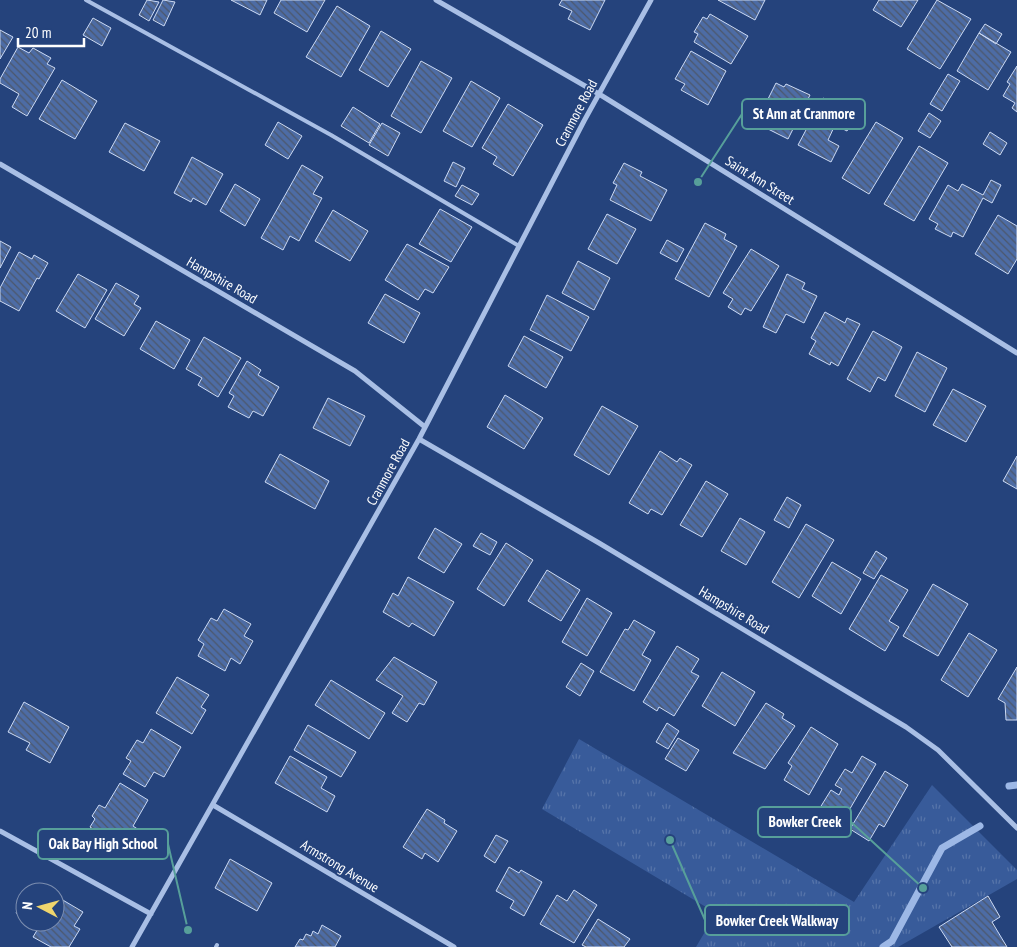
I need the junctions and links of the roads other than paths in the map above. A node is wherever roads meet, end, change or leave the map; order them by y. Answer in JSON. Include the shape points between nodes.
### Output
{"nodes":[{"id":1,"x":86,"y":0,"type":"edge"},
{"id":2,"x":436,"y":0,"type":"edge"},
{"id":3,"x":651,"y":0,"type":"edge"},
{"id":4,"x":599,"y":94,"type":"junction"},
{"id":5,"x":0,"y":164,"type":"edge"},
{"id":6,"x":519,"y":246,"type":"junction"},
{"id":7,"x":1017,"y":352,"type":"edge"},
{"id":8,"x":425,"y":427,"type":"junction"},
{"id":9,"x":419,"y":439,"type":"junction"},
{"id":10,"x":213,"y":805,"type":"junction"},
{"id":11,"x":1017,"y":828,"type":"edge"},
{"id":12,"x":0,"y":830,"type":"edge"},
{"id":13,"x":150,"y":914,"type":"junction"},
{"id":14,"x":132,"y":947,"type":"edge"},
{"id":15,"x":454,"y":947,"type":"edge"}],
"edges":[{"from":1,"to":6,"type":"lane","via":[[330,135]]},
{"from":2,"to":4,"type":"street","name":"Saint Ann Street"},
{"from":3,"to":4,"type":"street","name":"Cranmore Road"},
{"from":4,"to":6,"type":"street","name":"Cranmore Road"},
{"from":4,"to":7,"type":"street","name":"Saint Ann Street"},
{"from":5,"to":8,"type":"street","name":"Hampshire Road","via":[[355,371]]},
{"from":6,"to":8,"type":"street","name":"Cranmore Road"},
{"from":8,"to":9,"type":"street","name":"Cranmore Road"},
{"from":9,"to":10,"type":"street","name":"Cranmore Road"},
{"from":9,"to":11,"type":"street","name":"Hampshire Road","via":[[906,727],[938,750]]},
{"from":10,"to":13,"type":"street","name":"Cranmore Road"},
{"from":10,"to":15,"type":"street","name":"Armstrong Avenue"},
{"from":12,"to":13,"type":"street"},
{"from":13,"to":14,"type":"street","name":"Cranmore Road"}]}
